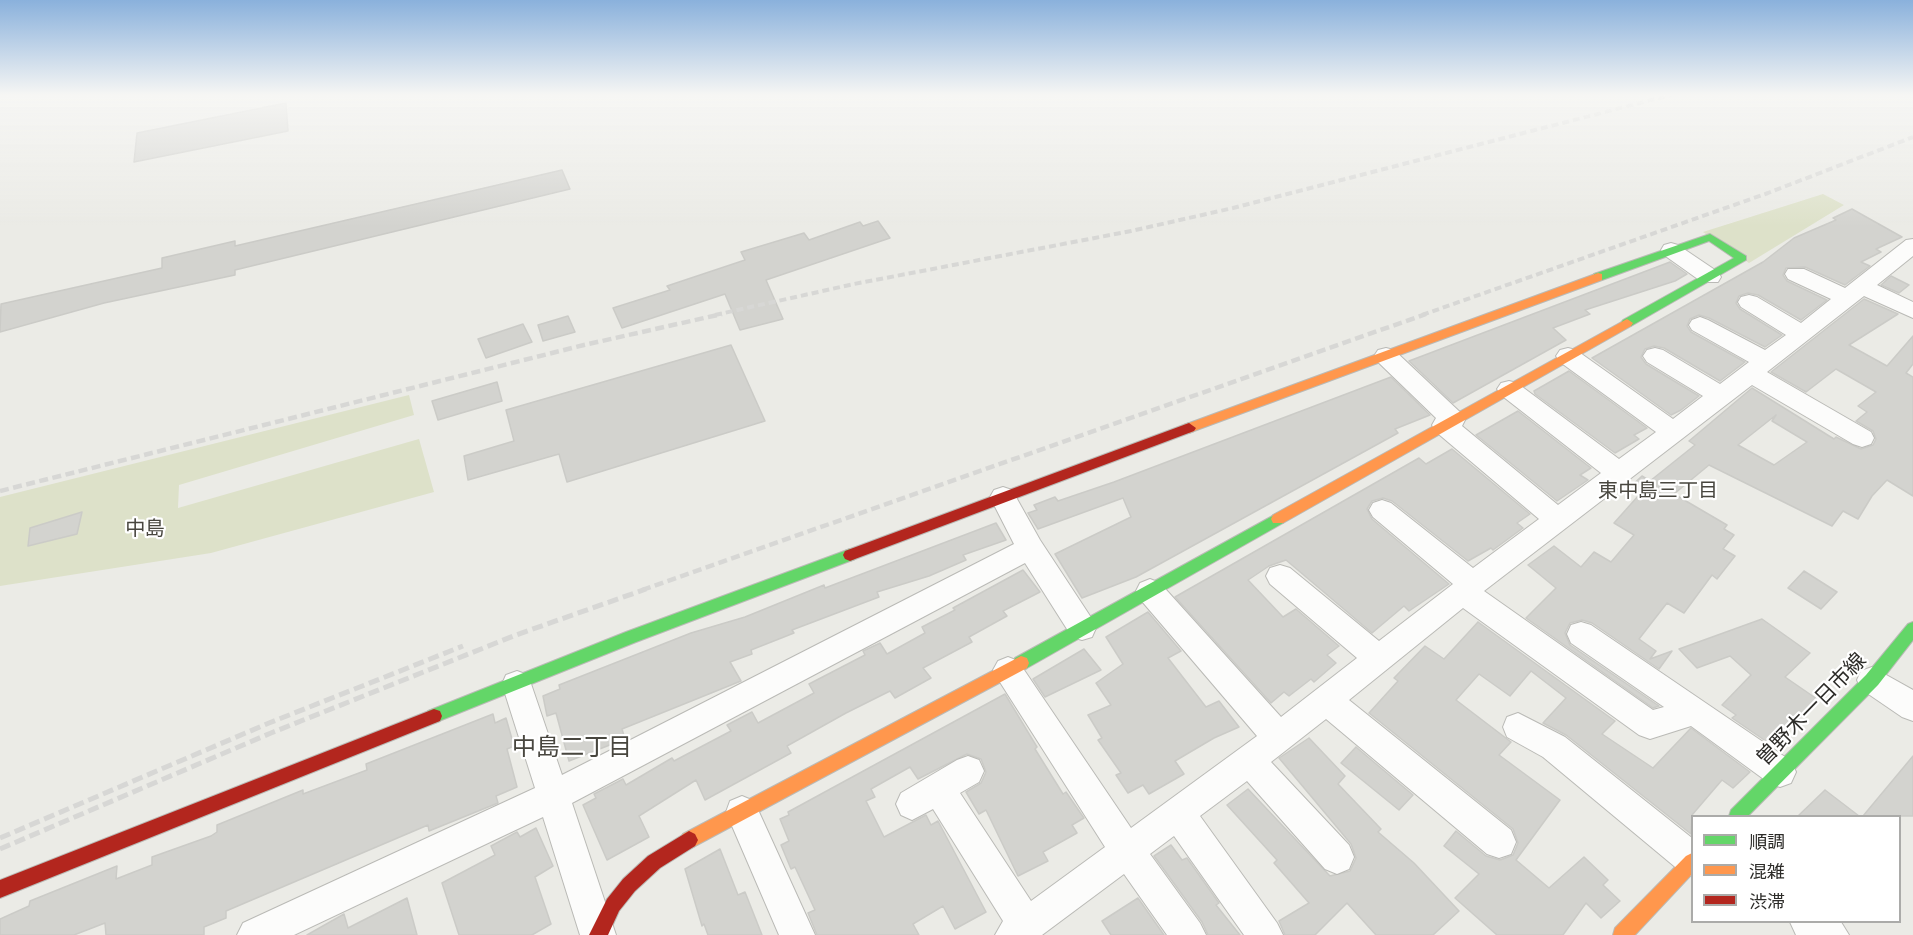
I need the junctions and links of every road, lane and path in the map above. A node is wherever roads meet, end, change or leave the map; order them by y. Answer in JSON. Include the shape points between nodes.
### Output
{"nodes":[{"id":1,"x":1913,"y":244,"type":"edge"},
{"id":2,"x":1671,"y":250,"type":"junction"},
{"id":3,"x":1796,"y":274,"type":"dead end"},
{"id":4,"x":1710,"y":277,"type":"junction"},
{"id":5,"x":1854,"y":292,"type":"junction"},
{"id":6,"x":1749,"y":302,"type":"dead end"},
{"id":7,"x":1913,"y":311,"type":"edge"},
{"id":8,"x":1700,"y":326,"type":"dead end"},
{"id":9,"x":1802,"y":334,"type":"junction"},
{"id":10,"x":1386,"y":356,"type":"junction"},
{"id":11,"x":1568,"y":356,"type":"junction"},
{"id":12,"x":1655,"y":356,"type":"dead end"},
{"id":13,"x":1758,"y":367,"type":"junction"},
{"id":14,"x":1509,"y":389,"type":"junction"},
{"id":15,"x":1719,"y":395,"type":"junction"},
{"id":16,"x":1449,"y":423,"type":"junction"},
{"id":17,"x":1674,"y":432,"type":"junction"},
{"id":18,"x":1862,"y":438,"type":"dead end"},
{"id":19,"x":1620,"y":473,"type":"junction"},
{"id":20,"x":1003,"y":497,"type":"junction"},
{"id":21,"x":1382,"y":510,"type":"dead end"},
{"id":22,"x":1557,"y":519,"type":"junction"},
{"id":23,"x":1029,"y":548,"type":"junction"},
{"id":24,"x":1280,"y":576,"type":"dead end"},
{"id":25,"x":1468,"y":588,"type":"junction"},
{"id":26,"x":1150,"y":591,"type":"junction"},
{"id":27,"x":1082,"y":628,"type":"junction"},
{"id":28,"x":1913,"y":629,"type":"edge"},
{"id":29,"x":1581,"y":634,"type":"dead end"},
{"id":30,"x":1380,"y":659,"type":"junction"},
{"id":31,"x":1008,"y":670,"type":"junction"},
{"id":32,"x":1872,"y":680,"type":"junction"},
{"id":33,"x":517,"y":684,"type":"junction"},
{"id":34,"x":1327,"y":701,"type":"junction"},
{"id":35,"x":1913,"y":707,"type":"edge"},
{"id":36,"x":1695,"y":711,"type":"junction"},
{"id":37,"x":1518,"y":727,"type":"dead end"},
{"id":38,"x":1278,"y":737,"type":"junction"},
{"id":39,"x":1249,"y":761,"type":"junction"},
{"id":40,"x":968,"y":771,"type":"dead end"},
{"id":41,"x":1780,"y":772,"type":"junction"},
{"id":42,"x":555,"y":795,"type":"junction"},
{"id":43,"x":742,"y":812,"type":"junction"},
{"id":44,"x":1178,"y":813,"type":"junction"},
{"id":45,"x":1738,"y":815,"type":"edge"},
{"id":46,"x":1499,"y":842,"type":"dead end"},
{"id":47,"x":1126,"y":849,"type":"junction"},
{"id":48,"x":1338,"y":857,"type":"dead end"},
{"id":49,"x":1691,"y":860,"type":"edge"},
{"id":50,"x":1691,"y":862,"type":"edge"},
{"id":51,"x":0,"y":889,"type":"edge"},
{"id":52,"x":1810,"y":923,"type":"edge"},
{"id":53,"x":1020,"y":930,"type":"edge"},
{"id":54,"x":1627,"y":933,"type":"edge"},
{"id":55,"x":255,"y":935,"type":"edge"},
{"id":56,"x":598,"y":935,"type":"edge"},
{"id":57,"x":797,"y":935,"type":"edge"},
{"id":58,"x":1188,"y":935,"type":"edge"},
{"id":59,"x":1265,"y":935,"type":"edge"},
{"id":60,"x":1831,"y":935,"type":"edge"}],
"edges":[{"from":1,"to":5,"type":"street"},
{"from":2,"to":4,"type":"street"},
{"from":2,"to":4,"type":"street","via":[[1710,237],[1742,258]]},
{"from":2,"to":10,"type":"street"},
{"from":3,"to":5,"type":"street"},
{"from":4,"to":11,"type":"street"},
{"from":5,"to":7,"type":"street"},
{"from":5,"to":9,"type":"street"},
{"from":6,"to":9,"type":"street"},
{"from":8,"to":13,"type":"street"},
{"from":9,"to":13,"type":"street"},
{"from":10,"to":16,"type":"street"},
{"from":10,"to":20,"type":"street"},
{"from":11,"to":14,"type":"street"},
{"from":11,"to":17,"type":"street"},
{"from":12,"to":15,"type":"street"},
{"from":13,"to":15,"type":"street"},
{"from":13,"to":18,"type":"street"},
{"from":14,"to":16,"type":"street"},
{"from":14,"to":19,"type":"street"},
{"from":15,"to":17,"type":"street"},
{"from":16,"to":22,"type":"street"},
{"from":16,"to":26,"type":"street"},
{"from":17,"to":19,"type":"street"},
{"from":19,"to":22,"type":"street"},
{"from":20,"to":23,"type":"street"},
{"from":20,"to":33,"type":"street"},
{"from":21,"to":25,"type":"street"},
{"from":22,"to":25,"type":"street"},
{"from":23,"to":27,"type":"street"},
{"from":23,"to":42,"type":"street"},
{"from":24,"to":30,"type":"street"},
{"from":25,"to":30,"type":"street"},
{"from":25,"to":36,"type":"street","via":[[1650,725]]},
{"from":26,"to":27,"type":"street"},
{"from":26,"to":38,"type":"street"},
{"from":27,"to":31,"type":"street"},
{"from":28,"to":32,"type":"street","name":"曽野木一日市線"},
{"from":29,"to":36,"type":"street"},
{"from":30,"to":34,"type":"street"},
{"from":31,"to":43,"type":"street"},
{"from":31,"to":47,"type":"street"},
{"from":32,"to":35,"type":"street"},
{"from":32,"to":41,"type":"street","name":"曽野木一日市線"},
{"from":33,"to":42,"type":"street"},
{"from":33,"to":51,"type":"street"},
{"from":34,"to":38,"type":"street"},
{"from":34,"to":46,"type":"street"},
{"from":36,"to":41,"type":"street"},
{"from":37,"to":49,"type":"street","via":[[1554,747]]},
{"from":38,"to":39,"type":"street"},
{"from":39,"to":44,"type":"street"},
{"from":39,"to":48,"type":"street"},
{"from":40,"to":53,"type":"street","via":[[925,796]]},
{"from":41,"to":45,"type":"street","name":"曽野木一日市線"},
{"from":42,"to":55,"type":"street"},
{"from":42,"to":56,"type":"street"},
{"from":43,"to":56,"type":"street","via":[[654,862],[613,905]]},
{"from":43,"to":57,"type":"street"},
{"from":44,"to":47,"type":"street"},
{"from":44,"to":59,"type":"street"},
{"from":47,"to":53,"type":"street"},
{"from":47,"to":58,"type":"street"},
{"from":50,"to":54,"type":"street"},
{"from":52,"to":60,"type":"street"}]}
